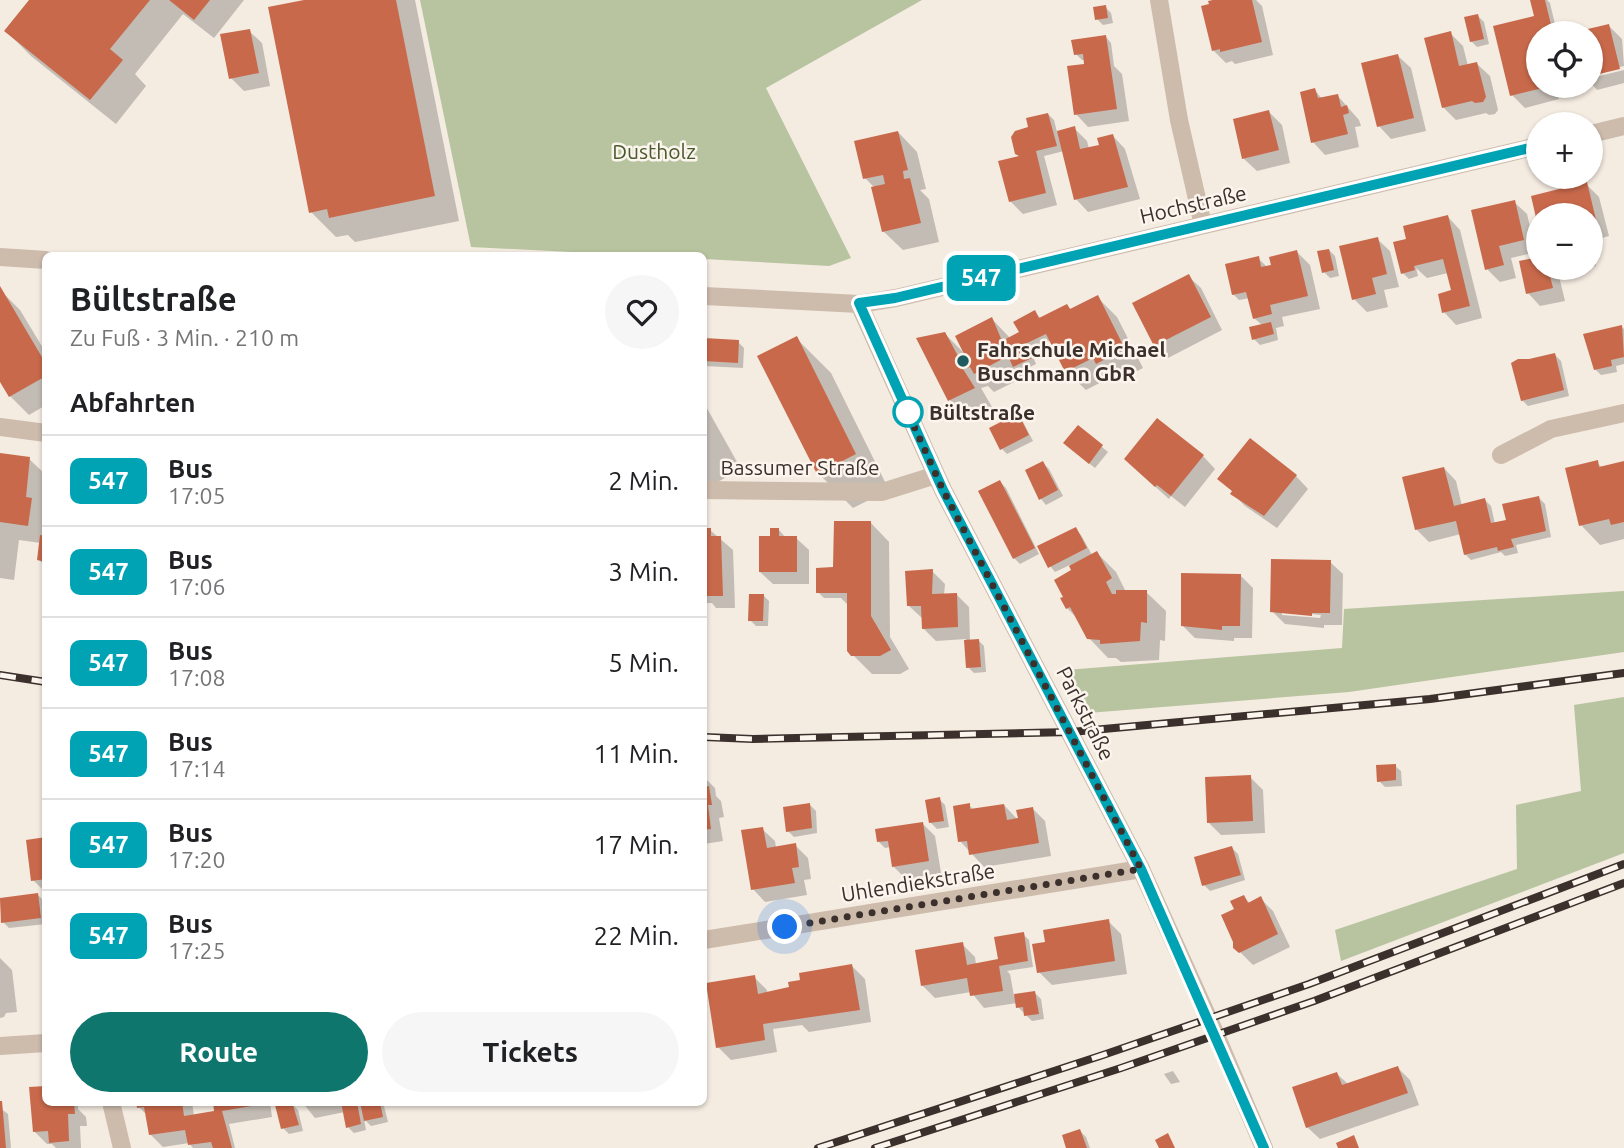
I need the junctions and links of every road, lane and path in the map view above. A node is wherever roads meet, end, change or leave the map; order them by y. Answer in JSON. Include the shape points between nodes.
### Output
{"nodes":[{"id":1,"x":1159,"y":0,"type":"edge"},
{"id":2,"x":1624,"y":126,"type":"edge"},
{"id":3,"x":1603,"y":131,"type":"edge"},
{"id":4,"x":1526,"y":149,"type":"edge"},
{"id":5,"x":1203,"y":225,"type":"junction"},
{"id":6,"x":0,"y":257,"type":"edge"},
{"id":7,"x":42,"y":260,"type":"edge"},
{"id":8,"x":707,"y":296,"type":"edge"},
{"id":9,"x":859,"y":303,"type":"junction"},
{"id":10,"x":1624,"y":413,"type":"edge"},
{"id":11,"x":0,"y":427,"type":"edge"},
{"id":12,"x":42,"y":432,"type":"edge"},
{"id":13,"x":1501,"y":455,"type":"dead end"},
{"id":14,"x":936,"y":475,"type":"junction"},
{"id":15,"x":707,"y":490,"type":"edge"},
{"id":16,"x":1141,"y":869,"type":"junction"},
{"id":17,"x":707,"y":940,"type":"edge"},
{"id":18,"x":42,"y":1043,"type":"edge"},
{"id":19,"x":0,"y":1046,"type":"edge"},
{"id":20,"x":112,"y":1106,"type":"edge"},
{"id":21,"x":122,"y":1148,"type":"edge"},
{"id":22,"x":1264,"y":1148,"type":"edge"}],
"edges":[{"from":1,"to":5,"type":"street"},
{"from":2,"to":3,"type":"street"},
{"from":4,"to":5,"type":"street","name":"Hochstraße"},
{"from":5,"to":9,"type":"street","name":"Hochstraße"},
{"from":6,"to":7,"type":"street"},
{"from":8,"to":9,"type":"street"},
{"from":9,"to":14,"type":"street","name":"Parkstraße"},
{"from":10,"to":13,"type":"street","via":[[1551,429]]},
{"from":11,"to":12,"type":"street"},
{"from":14,"to":15,"type":"street","name":"Bassumer Straße","via":[[882,492]]},
{"from":14,"to":16,"type":"street","name":"Parkstraße"},
{"from":16,"to":17,"type":"street","name":"Uhlendiekstraße"},
{"from":16,"to":22,"type":"street","name":"Parkstraße"},
{"from":18,"to":19,"type":"street"},
{"from":20,"to":21,"type":"street"}]}
